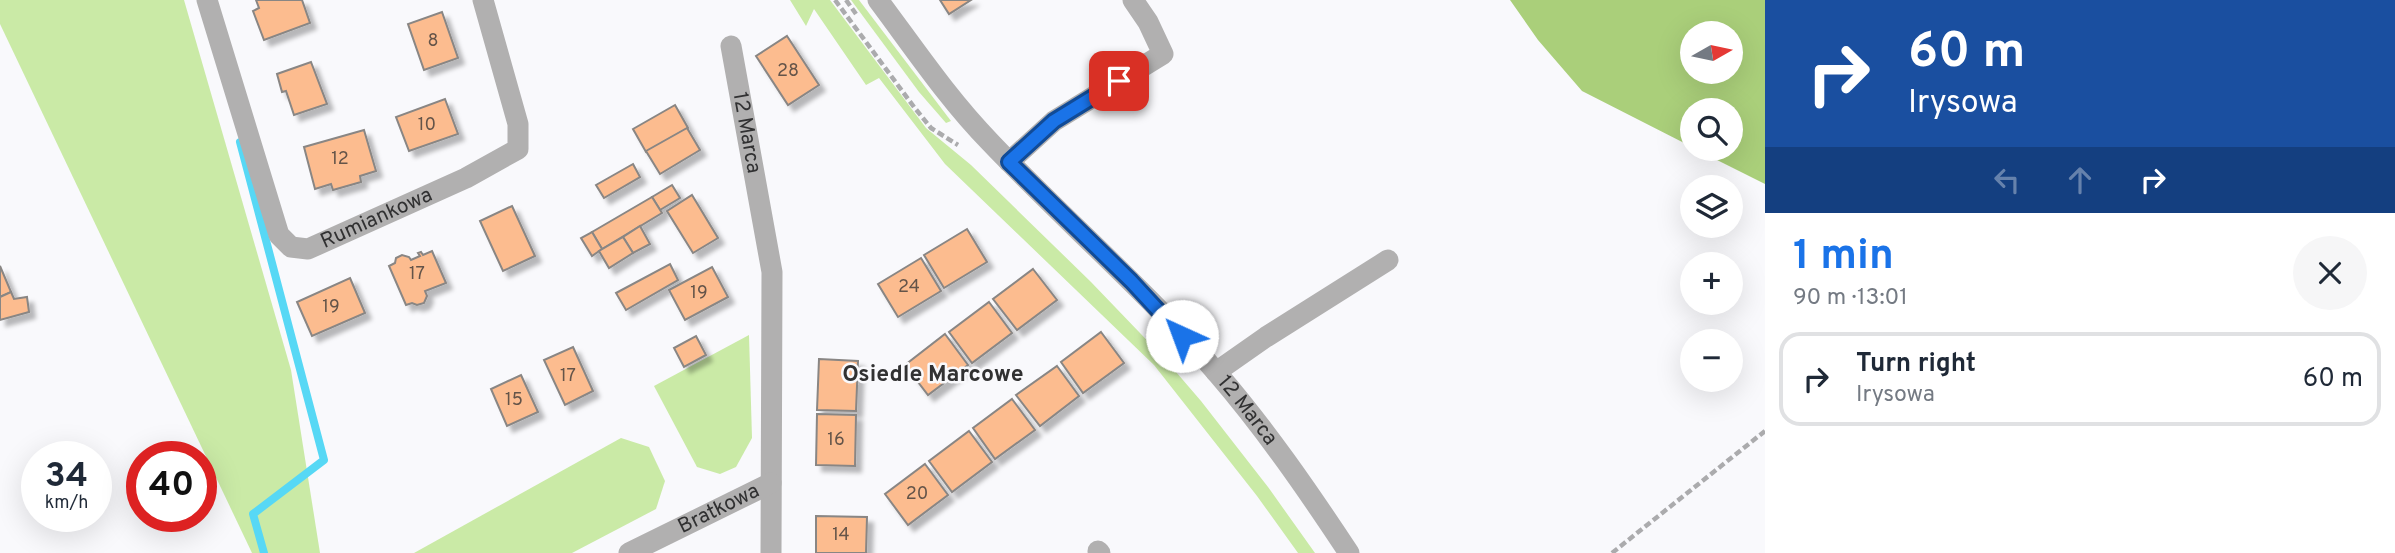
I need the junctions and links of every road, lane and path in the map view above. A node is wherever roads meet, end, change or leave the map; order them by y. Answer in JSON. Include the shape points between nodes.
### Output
{"nodes":[{"id":1,"x":207,"y":0,"type":"edge"},
{"id":2,"x":482,"y":0,"type":"edge"},
{"id":3,"x":846,"y":0,"type":"edge"},
{"id":4,"x":878,"y":0,"type":"edge"},
{"id":5,"x":1133,"y":0,"type":"edge"},
{"id":6,"x":862,"y":22,"type":"dead end"},
{"id":7,"x":731,"y":46,"type":"dead end"},
{"id":8,"x":962,"y":142,"type":"dead end"},
{"id":9,"x":967,"y":150,"type":"dead end"},
{"id":10,"x":1009,"y":162,"type":"junction"},
{"id":11,"x":1388,"y":260,"type":"dead end"},
{"id":12,"x":1216,"y":372,"type":"junction"},
{"id":13,"x":1765,"y":431,"type":"edge"},
{"id":14,"x":771,"y":483,"type":"junction"},
{"id":15,"x":629,"y":553,"type":"edge"},
{"id":16,"x":771,"y":553,"type":"edge"},
{"id":17,"x":1349,"y":553,"type":"edge"},
{"id":18,"x":1612,"y":553,"type":"edge"}],
"edges":[{"from":1,"to":2,"type":"street","name":"Rumiankowa","via":[[279,235],[291,247],[308,249],[466,178],[518,149],[518,124]]},
{"from":3,"to":6,"type":"path"},
{"from":4,"to":10,"type":"street","name":"12 Marca","via":[[947,93]]},
{"from":5,"to":10,"type":"street","via":[[1163,54],[1054,121]]},
{"from":7,"to":14,"type":"street","name":"12 Marca","via":[[772,272]]},
{"from":8,"to":9,"type":"path"},
{"from":10,"to":12,"type":"street","name":"12 Marca"},
{"from":11,"to":12,"type":"street"},
{"from":12,"to":17,"type":"street","name":"12 Marca","via":[[1292,467]]},
{"from":13,"to":18,"type":"path"},
{"from":14,"to":15,"type":"street","name":"Bratkowa"},
{"from":14,"to":16,"type":"street","name":"12 Marca"}]}
